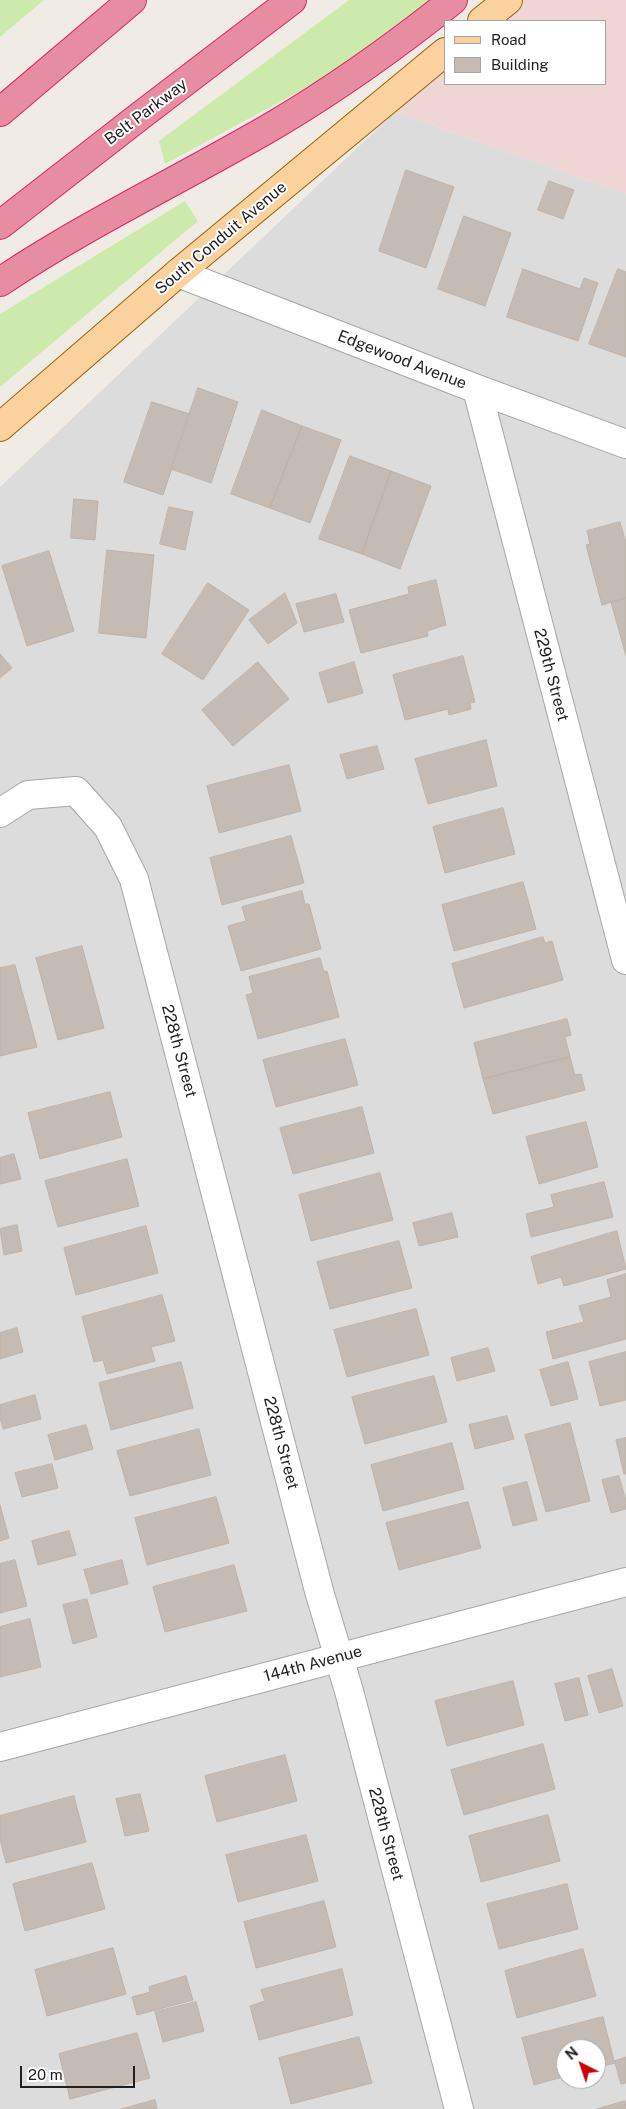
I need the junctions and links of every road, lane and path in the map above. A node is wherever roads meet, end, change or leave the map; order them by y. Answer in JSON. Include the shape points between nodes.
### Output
{"nodes":[{"id":1,"x":132,"y":0,"type":"edge"},
{"id":2,"x":292,"y":0,"type":"edge"},
{"id":3,"x":453,"y":0,"type":"edge"},
{"id":4,"x":508,"y":0,"type":"edge"},
{"id":5,"x":483,"y":20,"type":"edge"},
{"id":6,"x":444,"y":53,"type":"edge"},
{"id":7,"x":0,"y":112,"type":"edge"},
{"id":8,"x":0,"y":225,"type":"edge"},
{"id":9,"x":178,"y":273,"type":"junction"},
{"id":10,"x":0,"y":282,"type":"edge"},
{"id":11,"x":477,"y":389,"type":"junction"},
{"id":12,"x":0,"y":427,"type":"edge"},
{"id":13,"x":626,"y":444,"type":"edge"},
{"id":14,"x":0,"y":813,"type":"edge"},
{"id":15,"x":626,"y":960,"type":"edge"},
{"id":16,"x":626,"y":1582,"type":"edge"},
{"id":17,"x":340,"y":1658,"type":"junction"},
{"id":18,"x":0,"y":1747,"type":"edge"},
{"id":19,"x":459,"y":2109,"type":"edge"}],
"edges":[{"from":1,"to":7,"type":"highway"},
{"from":2,"to":8,"type":"highway","name":"Belt Parkway"},
{"from":3,"to":10,"type":"highway","via":[[387,52],[323,94],[217,157],[98,221]]},
{"from":4,"to":5,"type":"main road"},
{"from":6,"to":9,"type":"main road","name":"South Conduit Avenue"},
{"from":9,"to":11,"type":"street","name":"Edgewood Avenue"},
{"from":9,"to":12,"type":"main road","name":"South Conduit Avenue"},
{"from":11,"to":13,"type":"street","name":"Edgewood Avenue"},
{"from":11,"to":15,"type":"street","name":"229th Street"},
{"from":14,"to":17,"type":"street","name":"228th Street","via":[[28,795],[76,791],[108,827],[134,879],[319,1591]]},
{"from":16,"to":17,"type":"street","name":"144th Avenue"},
{"from":17,"to":18,"type":"street","name":"144th Avenue"},
{"from":17,"to":19,"type":"street","name":"228th Street"}]}
